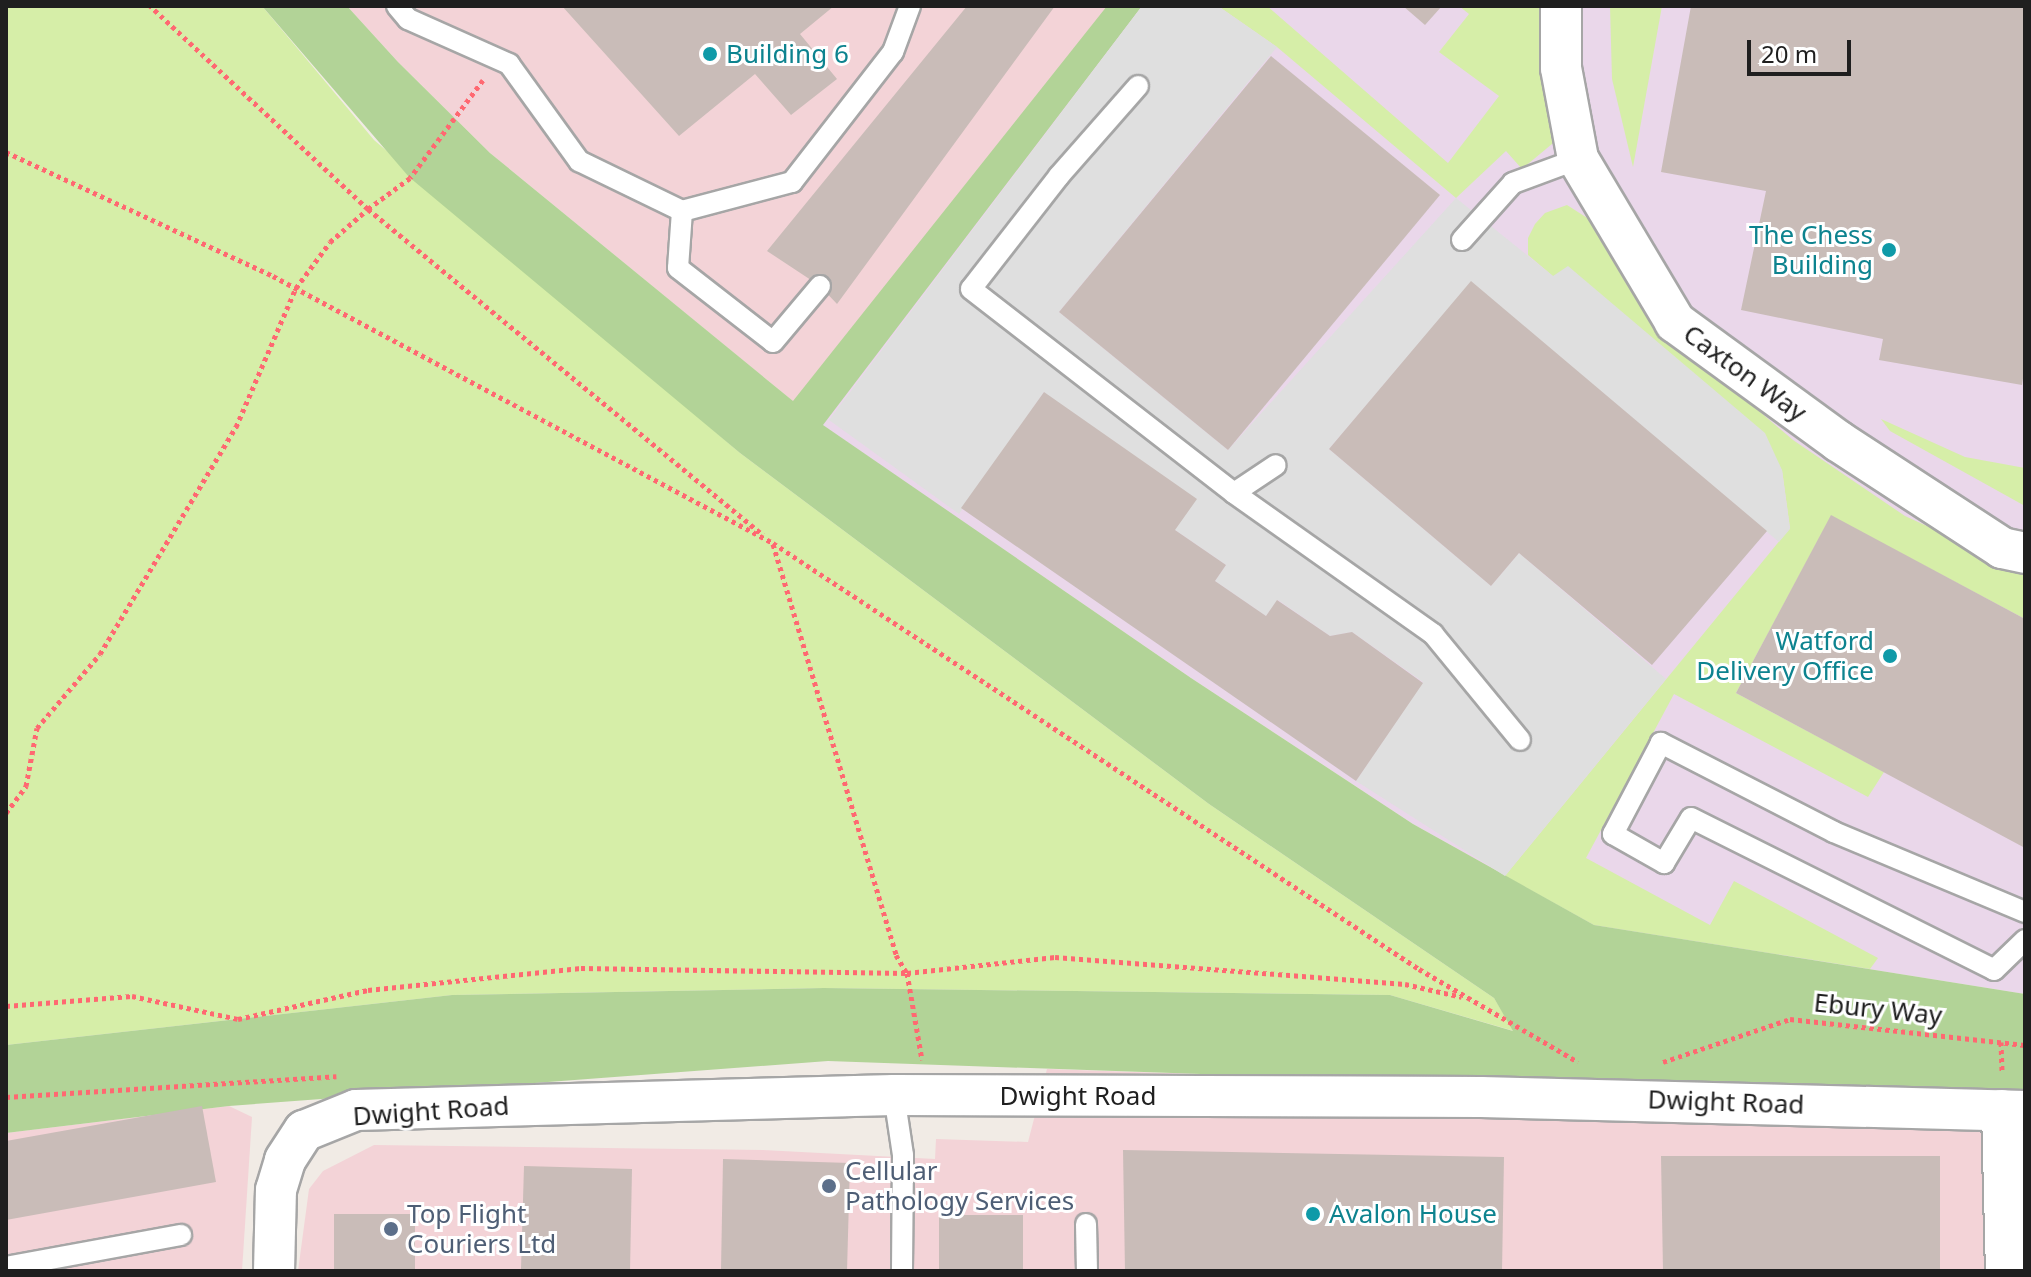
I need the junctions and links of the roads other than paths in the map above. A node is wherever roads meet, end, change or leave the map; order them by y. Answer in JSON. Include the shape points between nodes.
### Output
{"nodes":[{"id":1,"x":397,"y":6,"type":"edge"},
{"id":2,"x":910,"y":6,"type":"edge"},
{"id":3,"x":1561,"y":6,"type":"edge"},
{"id":4,"x":1138,"y":86,"type":"dead end"},
{"id":5,"x":1578,"y":159,"type":"junction"},
{"id":6,"x":682,"y":211,"type":"junction"},
{"id":7,"x":1462,"y":240,"type":"dead end"},
{"id":8,"x":820,"y":286,"type":"dead end"},
{"id":9,"x":1276,"y":465,"type":"dead end"},
{"id":10,"x":1234,"y":493,"type":"junction"},
{"id":11,"x":2025,"y":553,"type":"edge"},
{"id":12,"x":1520,"y":740,"type":"dead end"},
{"id":13,"x":2025,"y":912,"type":"edge"},
{"id":14,"x":2025,"y":940,"type":"edge"},
{"id":15,"x":909,"y":1084,"type":"junction"},
{"id":16,"x":2014,"y":1111,"type":"edge"},
{"id":17,"x":1086,"y":1224,"type":"dead end"},
{"id":18,"x":181,"y":1235,"type":"dead end"},
{"id":19,"x":6,"y":1267,"type":"edge"},
{"id":20,"x":274,"y":1271,"type":"edge"},
{"id":21,"x":902,"y":1271,"type":"edge"},
{"id":22,"x":1087,"y":1271,"type":"edge"},
{"id":23,"x":2006,"y":1271,"type":"edge"}],
"edges":[{"from":1,"to":6,"type":"lane","via":[[408,19],[509,64],[579,161]]},
{"from":2,"to":6,"type":"lane","via":[[893,52],[792,182]]},
{"from":3,"to":5,"type":"street","name":"Caxton Way","via":[[1561,68]]},
{"from":4,"to":10,"type":"lane","via":[[971,289]]},
{"from":5,"to":7,"type":"lane","via":[[1513,183]]},
{"from":5,"to":11,"type":"street","name":"Caxton Way","via":[[1675,322],[1838,441],[2002,548]]},
{"from":6,"to":8,"type":"lane","via":[[678,268],[773,342]]},
{"from":9,"to":10,"type":"lane"},
{"from":10,"to":12,"type":"lane","via":[[1433,634]]},
{"from":13,"to":14,"type":"lane","via":[[1834,832],[1661,743],[1613,834],[1664,863],[1691,818],[1994,970]]},
{"from":15,"to":16,"type":"street","name":"Dwight Road"},
{"from":15,"to":20,"type":"street","name":"Dwight Road","via":[[356,1110],[304,1131],[285,1160],[276,1190]]},
{"from":15,"to":21,"type":"lane"},
{"from":16,"to":23,"type":"street","name":"Dwight Road"},
{"from":17,"to":22,"type":"lane"},
{"from":18,"to":19,"type":"lane"}]}
